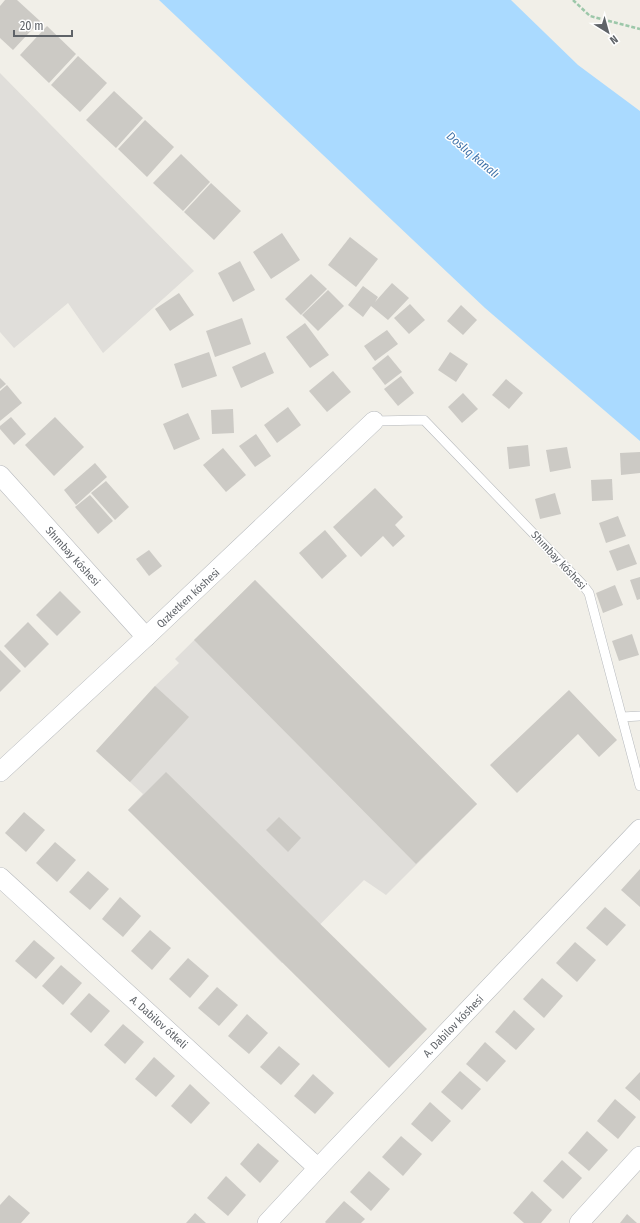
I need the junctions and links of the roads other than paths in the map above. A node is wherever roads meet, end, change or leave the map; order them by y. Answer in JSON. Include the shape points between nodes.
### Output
{"nodes":[{"id":1,"x":374,"y":422,"type":"joint"},
{"id":2,"x":0,"y":475,"type":"edge"},
{"id":3,"x":146,"y":637,"type":"junction"},
{"id":4,"x":640,"y":716,"type":"edge"},
{"id":5,"x":622,"y":717,"type":"junction"},
{"id":6,"x":0,"y":772,"type":"edge"},
{"id":7,"x":640,"y":786,"type":"edge"},
{"id":8,"x":640,"y":829,"type":"edge"},
{"id":9,"x":0,"y":877,"type":"edge"},
{"id":10,"x":640,"y":1156,"type":"edge"},
{"id":11,"x":318,"y":1168,"type":"junction"},
{"id":12,"x":267,"y":1223,"type":"edge"},
{"id":13,"x":579,"y":1223,"type":"edge"}],
"edges":[{"from":1,"to":3,"type":"street","name":"Qızketken kóshesi"},
{"from":1,"to":5,"type":"lane","name":"Shımbay kóshesi","via":[[424,420],[583,585],[589,593]]},
{"from":2,"to":3,"type":"street","name":"Shımbay kóshesi"},
{"from":3,"to":6,"type":"street","name":"Qızketken kóshesi"},
{"from":4,"to":5,"type":"lane"},
{"from":5,"to":7,"type":"lane","name":"Shımbay kóshesi"},
{"from":8,"to":11,"type":"street","name":"A. Dabilov kóshesi"},
{"from":9,"to":11,"type":"street","name":"A. Dabilov ótkeli"},
{"from":10,"to":13,"type":"street"},
{"from":11,"to":12,"type":"street","name":"A. Dabilov kóshesi"}]}
